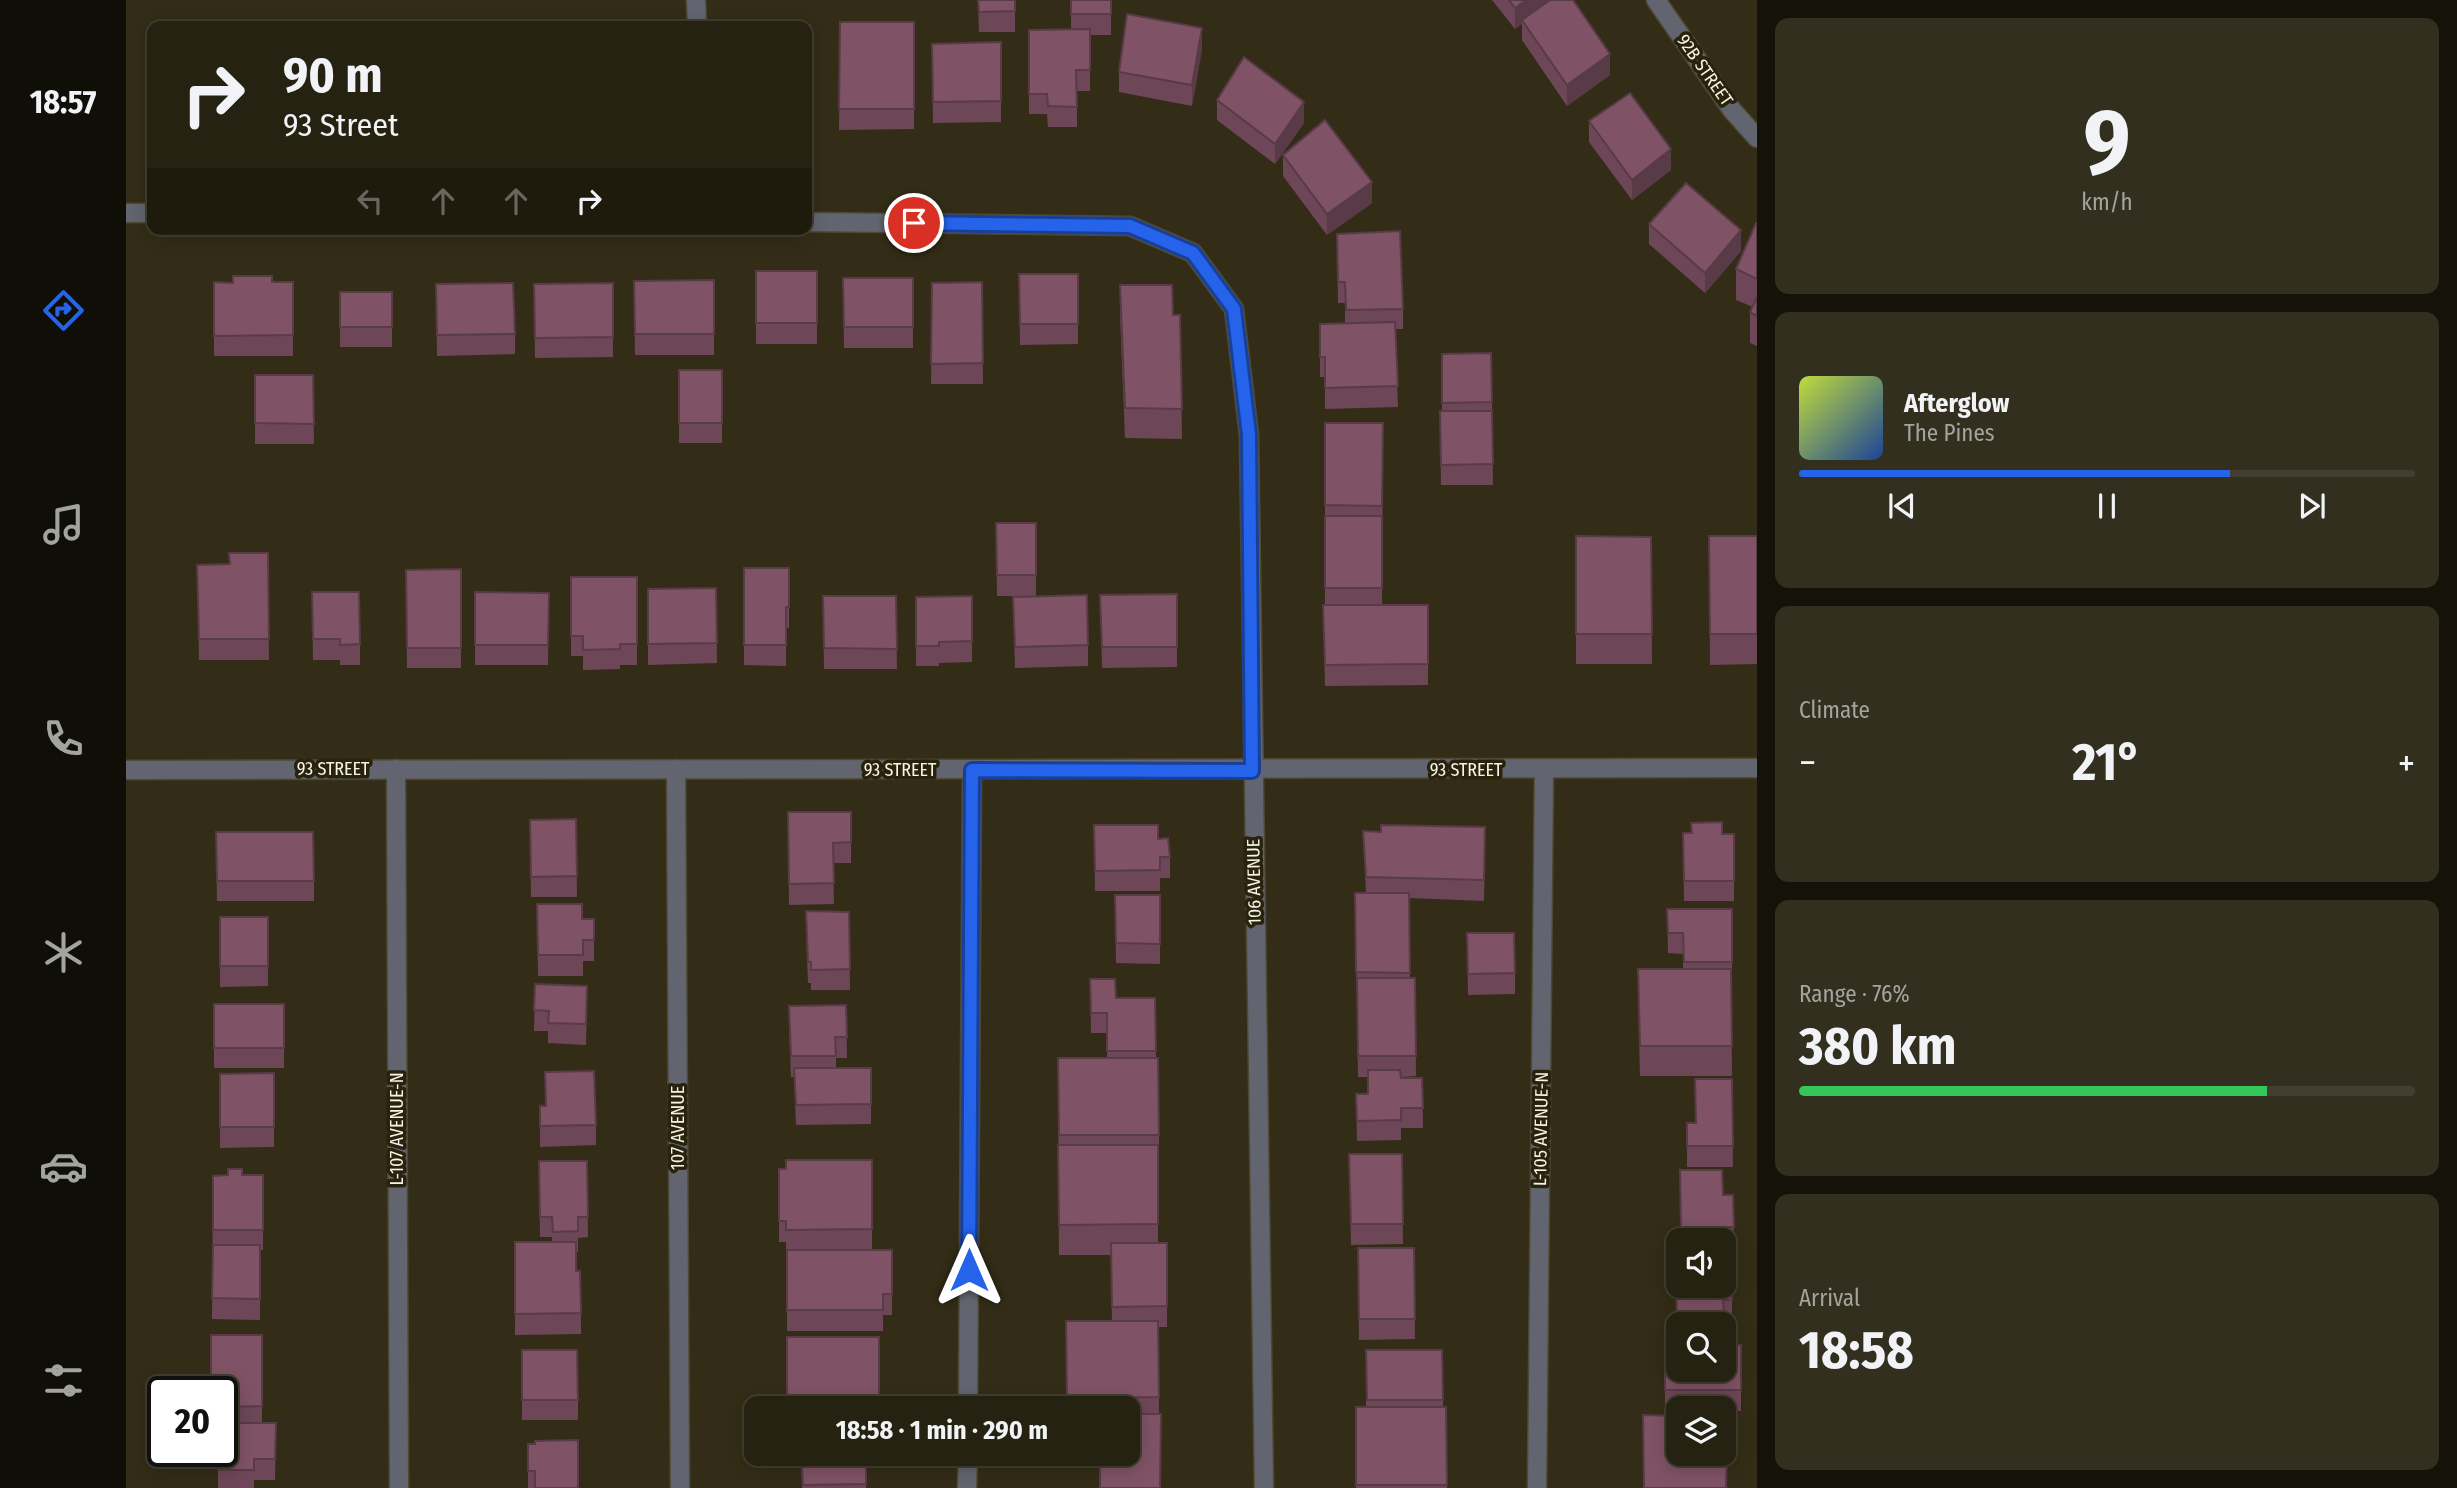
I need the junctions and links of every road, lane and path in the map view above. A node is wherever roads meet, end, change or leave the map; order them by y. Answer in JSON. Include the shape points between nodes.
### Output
{"nodes":[{"id":1,"x":696,"y":0,"type":"edge"},
{"id":2,"x":1656,"y":0,"type":"edge"},
{"id":3,"x":697,"y":21,"type":"edge"},
{"id":4,"x":1757,"y":138,"type":"edge"},
{"id":5,"x":126,"y":213,"type":"edge"},
{"id":6,"x":147,"y":213,"type":"edge"},
{"id":7,"x":812,"y":222,"type":"edge"},
{"id":8,"x":1757,"y":768,"type":"edge"},
{"id":9,"x":396,"y":769,"type":"junction"},
{"id":10,"x":676,"y":769,"type":"junction"},
{"id":11,"x":126,"y":770,"type":"edge"},
{"id":12,"x":972,"y":770,"type":"junction"},
{"id":13,"x":1544,"y":770,"type":"junction"},
{"id":14,"x":1252,"y":771,"type":"junction"},
{"id":15,"x":968,"y":1396,"type":"edge"},
{"id":16,"x":968,"y":1466,"type":"edge"},
{"id":17,"x":399,"y":1488,"type":"edge"},
{"id":18,"x":680,"y":1488,"type":"edge"},
{"id":19,"x":968,"y":1488,"type":"edge"},
{"id":20,"x":1264,"y":1488,"type":"edge"},
{"id":21,"x":1537,"y":1488,"type":"edge"}],
"edges":[{"from":1,"to":3,"type":"street"},
{"from":2,"to":4,"type":"street","name":"92B STREET","via":[[1732,110]]},
{"from":5,"to":6,"type":"street"},
{"from":7,"to":14,"type":"street","name":"106 AVENUE","via":[[1130,226],[1193,253],[1234,309],[1249,435]]},
{"from":8,"to":13,"type":"street","name":"93 STREET"},
{"from":9,"to":10,"type":"street","name":"93 STREET"},
{"from":9,"to":11,"type":"street","name":"93 STREET"},
{"from":9,"to":17,"type":"street","name":"L-107 AVENUE-N"},
{"from":10,"to":12,"type":"street","name":"93 STREET"},
{"from":10,"to":18,"type":"street","name":"107 AVENUE"},
{"from":12,"to":14,"type":"street","name":"93 STREET"},
{"from":12,"to":15,"type":"street"},
{"from":13,"to":14,"type":"street","name":"93 STREET"},
{"from":13,"to":21,"type":"street","name":"L-105 AVENUE-N"},
{"from":14,"to":20,"type":"street","name":"106 AVENUE"},
{"from":16,"to":19,"type":"street"}]}
